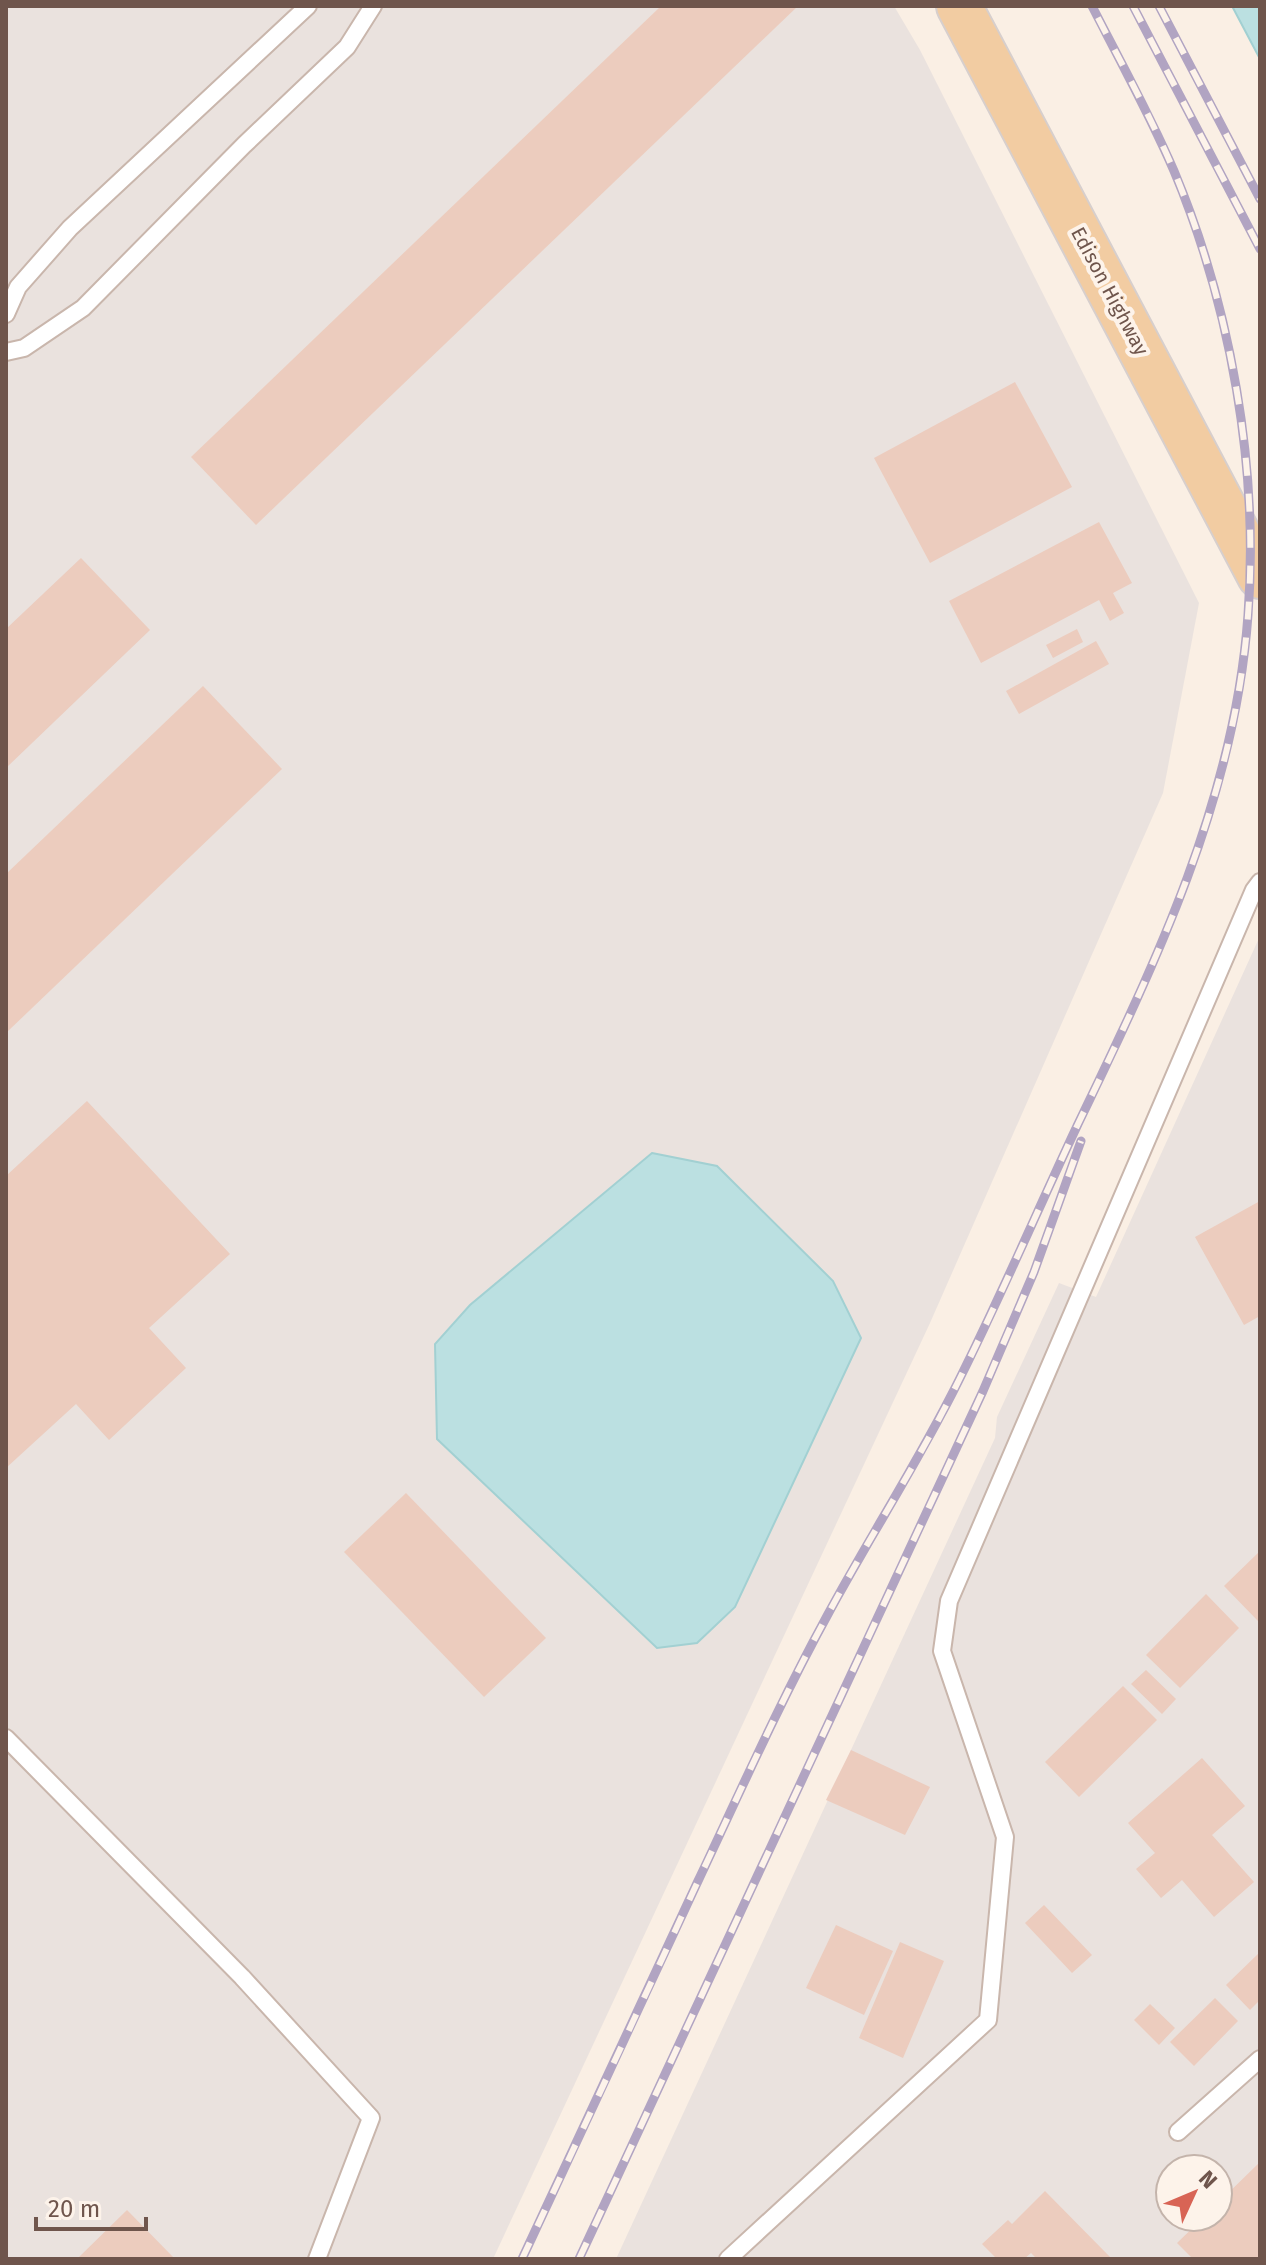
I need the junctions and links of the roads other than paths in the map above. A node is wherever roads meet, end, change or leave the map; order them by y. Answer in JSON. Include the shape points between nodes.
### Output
{"nodes":[{"id":1,"x":308,"y":6,"type":"edge"},
{"id":2,"x":373,"y":6,"type":"edge"},
{"id":3,"x":959,"y":6,"type":"edge"},
{"id":4,"x":6,"y":314,"type":"edge"},
{"id":5,"x":6,"y":352,"type":"edge"},
{"id":6,"x":1260,"y":576,"type":"edge"},
{"id":7,"x":1260,"y":882,"type":"edge"},
{"id":8,"x":6,"y":1738,"type":"edge"},
{"id":9,"x":1260,"y":2059,"type":"edge"},
{"id":10,"x":1178,"y":2132,"type":"dead end"},
{"id":11,"x":317,"y":2259,"type":"edge"},
{"id":12,"x":728,"y":2259,"type":"edge"}],
"edges":[{"from":1,"to":4,"type":"lane","via":[[70,228],[18,287]]},
{"from":2,"to":5,"type":"lane","via":[[347,47],[83,308],[24,348]]},
{"from":3,"to":6,"type":"main road","name":"Edison Highway"},
{"from":7,"to":12,"type":"lane","via":[[949,1601],[942,1651],[1005,1837],[988,2020]]},
{"from":8,"to":11,"type":"lane","via":[[242,1977],[371,2118]]},
{"from":9,"to":10,"type":"lane"}]}
